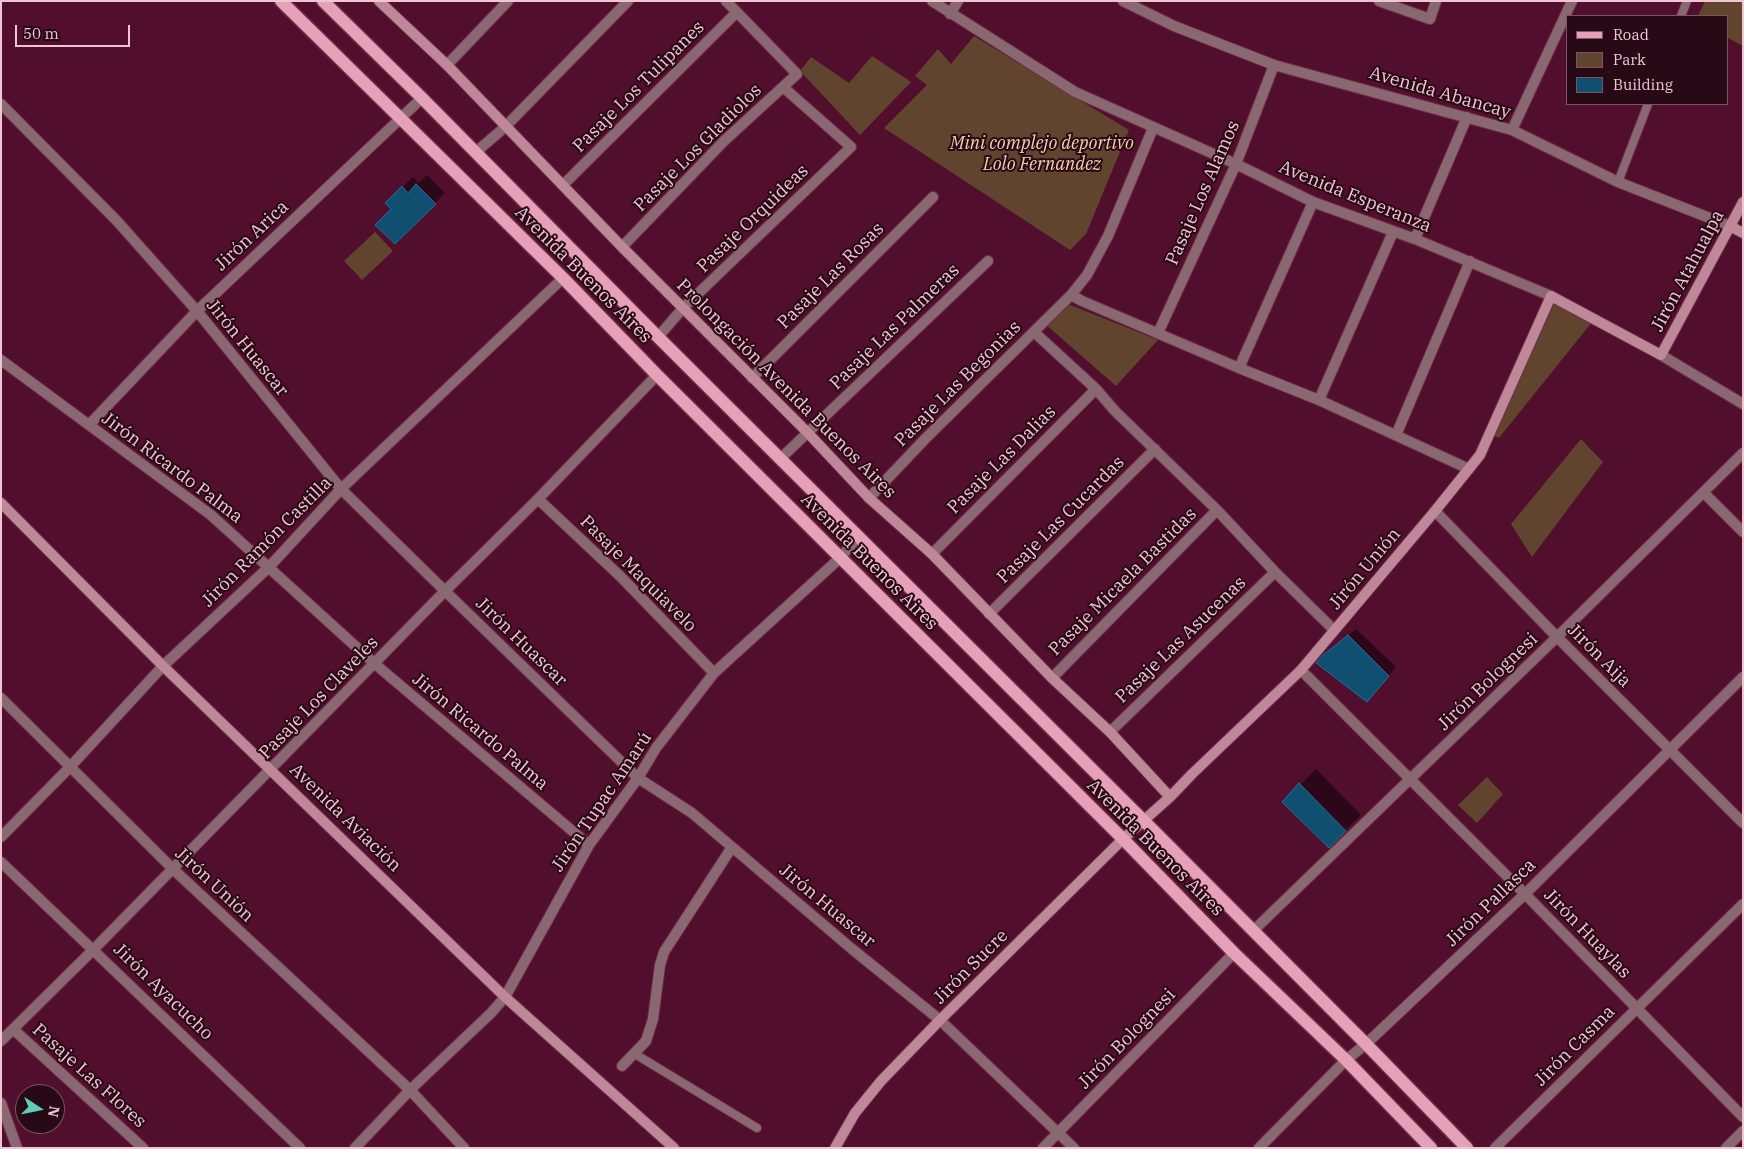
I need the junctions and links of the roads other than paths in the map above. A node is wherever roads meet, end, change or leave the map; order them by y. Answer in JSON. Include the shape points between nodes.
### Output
{"nodes":[{"id":1,"x":281,"y":1,"type":"edge"},
{"id":2,"x":323,"y":1,"type":"edge"},
{"id":3,"x":508,"y":1,"type":"edge"},
{"id":4,"x":628,"y":1,"type":"edge"},
{"id":5,"x":726,"y":1,"type":"edge"},
{"id":6,"x":932,"y":1,"type":"edge"},
{"id":7,"x":958,"y":1,"type":"edge"},
{"id":8,"x":1123,"y":1,"type":"edge"},
{"id":9,"x":1379,"y":1,"type":"edge"},
{"id":10,"x":1436,"y":1,"type":"edge"},
{"id":11,"x":1572,"y":1,"type":"edge"},
{"id":12,"x":1687,"y":1,"type":"edge"},
{"id":13,"x":385,"y":3,"type":"edge"},
{"id":14,"x":737,"y":12,"type":"junction"},
{"id":15,"x":950,"y":14,"type":"junction"},
{"id":16,"x":1681,"y":15,"type":"edge"},
{"id":17,"x":447,"y":65,"type":"junction"},
{"id":18,"x":1274,"y":65,"type":"junction"},
{"id":19,"x":783,"y":87,"type":"junction"},
{"id":20,"x":422,"y":98,"type":"junction"},
{"id":21,"x":1,"y":104,"type":"edge"},
{"id":22,"x":1648,"y":105,"type":"edge"},
{"id":23,"x":1466,"y":117,"type":"junction"},
{"id":24,"x":401,"y":119,"type":"junction"},
{"id":25,"x":505,"y":127,"type":"junction"},
{"id":26,"x":1153,"y":128,"type":"junction"},
{"id":27,"x":1512,"y":130,"type":"junction"},
{"id":28,"x":476,"y":152,"type":"junction"},
{"id":29,"x":1236,"y":164,"type":"junction"},
{"id":30,"x":1618,"y":182,"type":"junction"},
{"id":31,"x":563,"y":185,"type":"junction"},
{"id":32,"x":933,"y":197,"type":"dead end"},
{"id":33,"x":1313,"y":202,"type":"junction"},
{"id":34,"x":1743,"y":202,"type":"edge"},
{"id":35,"x":1730,"y":226,"type":"junction"},
{"id":36,"x":1393,"y":232,"type":"junction"},
{"id":37,"x":1743,"y":233,"type":"edge"},
{"id":38,"x":1415,"y":239,"type":"junction"},
{"id":39,"x":622,"y":247,"type":"junction"},
{"id":40,"x":988,"y":261,"type":"dead end"},
{"id":41,"x":1470,"y":261,"type":"junction"},
{"id":42,"x":563,"y":278,"type":"junction"},
{"id":43,"x":1071,"y":295,"type":"junction"},
{"id":44,"x":1550,"y":296,"type":"junction"},
{"id":45,"x":683,"y":308,"type":"junction"},
{"id":46,"x":197,"y":311,"type":"junction"},
{"id":47,"x":1034,"y":332,"type":"junction"},
{"id":48,"x":1158,"y":333,"type":"junction"},
{"id":49,"x":658,"y":337,"type":"junction"},
{"id":50,"x":1661,"y":355,"type":"junction"},
{"id":51,"x":1,"y":360,"type":"edge"},
{"id":52,"x":1239,"y":368,"type":"junction"},
{"id":53,"x":657,"y":375,"type":"junction"},
{"id":54,"x":752,"y":378,"type":"junction"},
{"id":55,"x":1096,"y":389,"type":"junction"},
{"id":56,"x":1319,"y":400,"type":"junction"},
{"id":57,"x":1743,"y":404,"type":"edge"},
{"id":58,"x":89,"y":425,"type":"junction"},
{"id":59,"x":808,"y":433,"type":"junction"},
{"id":60,"x":1396,"y":435,"type":"junction"},
{"id":61,"x":1155,"y":449,"type":"junction"},
{"id":62,"x":1743,"y":453,"type":"edge"},
{"id":63,"x":782,"y":458,"type":"junction"},
{"id":64,"x":1469,"y":470,"type":"junction"},
{"id":65,"x":341,"y":489,"type":"junction"},
{"id":66,"x":1704,"y":493,"type":"junction"},
{"id":67,"x":869,"y":498,"type":"junction"},
{"id":68,"x":538,"y":499,"type":"junction"},
{"id":69,"x":1,"y":503,"type":"edge"},
{"id":70,"x":1217,"y":510,"type":"junction"},
{"id":71,"x":1435,"y":511,"type":"junction"},
{"id":72,"x":1743,"y":532,"type":"edge"},
{"id":73,"x":859,"y":536,"type":"junction"},
{"id":74,"x":932,"y":554,"type":"junction"},
{"id":75,"x":840,"y":558,"type":"junction"},
{"id":76,"x":269,"y":568,"type":"junction"},
{"id":77,"x":1275,"y":572,"type":"junction"},
{"id":78,"x":445,"y":591,"type":"junction"},
{"id":79,"x":989,"y":614,"type":"junction"},
{"id":80,"x":1334,"y":630,"type":"junction"},
{"id":81,"x":1557,"y":637,"type":"junction"},
{"id":82,"x":375,"y":664,"type":"junction"},
{"id":83,"x":163,"y":666,"type":"junction"},
{"id":84,"x":1302,"y":670,"type":"junction"},
{"id":85,"x":714,"y":673,"type":"junction"},
{"id":86,"x":1743,"y":677,"type":"edge"},
{"id":87,"x":1052,"y":678,"type":"junction"},
{"id":88,"x":1,"y":698,"type":"edge"},
{"id":89,"x":1110,"y":732,"type":"junction"},
{"id":90,"x":1670,"y":749,"type":"junction"},
{"id":91,"x":70,"y":767,"type":"junction"},
{"id":92,"x":271,"y":770,"type":"junction"},
{"id":93,"x":638,"y":778,"type":"junction"},
{"id":94,"x":1410,"y":780,"type":"junction"},
{"id":95,"x":1170,"y":798,"type":"junction"},
{"id":96,"x":1144,"y":821,"type":"junction"},
{"id":97,"x":1743,"y":823,"type":"edge"},
{"id":98,"x":1,"y":837,"type":"edge"},
{"id":99,"x":1122,"y":839,"type":"junction"},
{"id":100,"x":589,"y":845,"type":"junction"},
{"id":101,"x":732,"y":847,"type":"junction"},
{"id":102,"x":1,"y":862,"type":"edge"},
{"id":103,"x":173,"y":869,"type":"junction"},
{"id":104,"x":1525,"y":894,"type":"junction"},
{"id":105,"x":1743,"y":904,"type":"edge"},
{"id":106,"x":1253,"y":931,"type":"junction"},
{"id":107,"x":94,"y":949,"type":"junction"},
{"id":108,"x":1234,"y":953,"type":"junction"},
{"id":109,"x":505,"y":997,"type":"junction"},
{"id":110,"x":1637,"y":1008,"type":"junction"},
{"id":111,"x":940,"y":1020,"type":"junction"},
{"id":112,"x":13,"y":1029,"type":"junction"},
{"id":113,"x":1,"y":1041,"type":"edge"},
{"id":114,"x":1366,"y":1044,"type":"junction"},
{"id":115,"x":635,"y":1054,"type":"junction"},
{"id":116,"x":1346,"y":1060,"type":"junction"},
{"id":117,"x":622,"y":1066,"type":"dead end"},
{"id":118,"x":410,"y":1090,"type":"junction"},
{"id":119,"x":1,"y":1103,"type":"edge"},
{"id":120,"x":1743,"y":1117,"type":"edge"},
{"id":121,"x":757,"y":1128,"type":"dead end"},
{"id":122,"x":1743,"y":1131,"type":"edge"},
{"id":123,"x":1058,"y":1132,"type":"junction"},
{"id":124,"x":16,"y":1148,"type":"edge"},
{"id":125,"x":143,"y":1148,"type":"edge"},
{"id":126,"x":300,"y":1148,"type":"edge"},
{"id":127,"x":355,"y":1148,"type":"edge"},
{"id":128,"x":464,"y":1148,"type":"edge"},
{"id":129,"x":674,"y":1148,"type":"edge"},
{"id":130,"x":835,"y":1148,"type":"edge"},
{"id":131,"x":1043,"y":1148,"type":"edge"},
{"id":132,"x":1074,"y":1148,"type":"edge"},
{"id":133,"x":1259,"y":1148,"type":"edge"},
{"id":134,"x":1431,"y":1148,"type":"edge"},
{"id":135,"x":1466,"y":1148,"type":"edge"},
{"id":136,"x":1495,"y":1148,"type":"edge"},
{"id":137,"x":1726,"y":1148,"type":"edge"}],
"edges":[{"from":1,"to":24,"type":"main road","name":"Avenida Buenos Aires"},
{"from":2,"to":20,"type":"main road","name":"Avenida Buenos Aires"},
{"from":3,"to":17,"type":"street"},
{"from":4,"to":25,"type":"street"},
{"from":5,"to":14,"type":"street"},
{"from":6,"to":15,"type":"street","name":"Avenida Esperanza"},
{"from":7,"to":15,"type":"street"},
{"from":8,"to":18,"type":"street","name":"Avenida Abancay","via":[[1174,26]]},
{"from":9,"to":10,"type":"street","via":[[1430,19]]},
{"from":11,"to":27,"type":"street"},
{"from":12,"to":16,"type":"lane"},
{"from":13,"to":17,"type":"street","name":"Prolongación Avenida Buenos Aires"},
{"from":14,"to":19,"type":"street","name":"Pasaje Los Gladiolos","via":[[797,74]]},
{"from":14,"to":31,"type":"street","name":"Pasaje Los Tulipanes"},
{"from":15,"to":26,"type":"street","name":"Avenida Esperanza","via":[[1076,92]]},
{"from":17,"to":25,"type":"street","name":"Prolongación Avenida Buenos Aires"},
{"from":18,"to":23,"type":"street","name":"Avenida Abancay"},
{"from":18,"to":29,"type":"street","name":"Pasaje Los Alamos"},
{"from":19,"to":39,"type":"street","name":"Pasaje Los Gladiolos","via":[[724,141]]},
{"from":19,"to":45,"type":"street","name":"Pasaje Orquideas","via":[[851,147]]},
{"from":20,"to":24,"type":"street","name":"Jirón Arica"},
{"from":20,"to":28,"type":"main road","name":"Avenida Buenos Aires"},
{"from":21,"to":46,"type":"street","name":"Jirón Huascar","via":[[117,221]]},
{"from":22,"to":30,"type":"lane"},
{"from":23,"to":27,"type":"street","name":"Avenida Abancay"},
{"from":23,"to":38,"type":"street"},
{"from":24,"to":42,"type":"main road","name":"Avenida Buenos Aires"},
{"from":24,"to":46,"type":"street","name":"Jirón Arica"},
{"from":25,"to":28,"type":"street"},
{"from":25,"to":31,"type":"street","name":"Prolongación Avenida Buenos Aires"},
{"from":26,"to":29,"type":"street","name":"Avenida Esperanza"},
{"from":26,"to":43,"type":"street","name":"Pasaje Las Begonias","via":[[1108,236],[1087,275]]},
{"from":27,"to":30,"type":"street","name":"Avenida Abancay"},
{"from":28,"to":49,"type":"main road","name":"Avenida Buenos Aires"},
{"from":29,"to":33,"type":"street","name":"Avenida Esperanza"},
{"from":29,"to":48,"type":"street","name":"Pasaje Los Alamos"},
{"from":30,"to":35,"type":"street","name":"Avenida Abancay"},
{"from":31,"to":39,"type":"street","name":"Prolongación Avenida Buenos Aires"},
{"from":32,"to":54,"type":"street","name":"Pasaje Las Rosas"},
{"from":33,"to":36,"type":"street","name":"Avenida Esperanza"},
{"from":33,"to":52,"type":"street"},
{"from":34,"to":35,"type":"street","name":"Jirón Atahualpa"},
{"from":35,"to":37,"type":"street","name":"Avenida Abancay"},
{"from":35,"to":50,"type":"street","name":"Jirón Atahualpa"},
{"from":36,"to":38,"type":"street","name":"Avenida Esperanza"},
{"from":36,"to":56,"type":"street"},
{"from":38,"to":41,"type":"street","name":"Avenida Esperanza"},
{"from":39,"to":45,"type":"street","name":"Prolongación Avenida Buenos Aires"},
{"from":40,"to":59,"type":"street","name":"Pasaje Las Palmeras"},
{"from":41,"to":44,"type":"street","name":"Avenida Esperanza"},
{"from":41,"to":60,"type":"street"},
{"from":42,"to":53,"type":"main road","name":"Avenida Buenos Aires"},
{"from":42,"to":65,"type":"street","name":"Jirón Ramón Castilla"},
{"from":43,"to":47,"type":"street","name":"Pasaje Las Begonias"},
{"from":43,"to":48,"type":"street"},
{"from":44,"to":50,"type":"street","name":"Avenida Esperanza"},
{"from":44,"to":64,"type":"street","name":"Jirón Unión","via":[[1480,455]]},
{"from":45,"to":49,"type":"street","name":"Pasaje Orquideas"},
{"from":45,"to":54,"type":"street","name":"Prolongación Avenida Buenos Aires"},
{"from":46,"to":58,"type":"street","name":"Jirón Arica"},
{"from":46,"to":65,"type":"street","name":"Jirón Huascar"},
{"from":47,"to":55,"type":"street"},
{"from":47,"to":67,"type":"street","name":"Pasaje Las Begonias"},
{"from":48,"to":52,"type":"street"},
{"from":49,"to":63,"type":"main road","name":"Avenida Buenos Aires"},
{"from":50,"to":57,"type":"street","name":"Avenida Esperanza"},
{"from":51,"to":58,"type":"street","name":"Jirón Ricardo Palma"},
{"from":52,"to":56,"type":"street"},
{"from":53,"to":68,"type":"street","name":"Pasaje Los Claveles"},
{"from":53,"to":75,"type":"main road","name":"Avenida Buenos Aires"},
{"from":54,"to":59,"type":"street","name":"Prolongación Avenida Buenos Aires"},
{"from":55,"to":61,"type":"street"},
{"from":55,"to":74,"type":"street","name":"Pasaje Las Dalias"},
{"from":56,"to":60,"type":"street"},
{"from":58,"to":76,"type":"street","name":"Jirón Ricardo Palma","via":[[211,515]]},
{"from":59,"to":63,"type":"street","name":"Pasaje Las Palmeras"},
{"from":59,"to":67,"type":"street","name":"Prolongación Avenida Buenos Aires"},
{"from":60,"to":64,"type":"street"},
{"from":61,"to":70,"type":"street"},
{"from":61,"to":79,"type":"street","name":"Pasaje Las Cucardas"},
{"from":62,"to":66,"type":"street","name":"Jirón Bolognesi"},
{"from":63,"to":73,"type":"main road","name":"Avenida Buenos Aires"},
{"from":64,"to":71,"type":"street","name":"Jirón Unión"},
{"from":65,"to":76,"type":"street","name":"Jirón Ramón Castilla"},
{"from":65,"to":78,"type":"street","name":"Jirón Huascar"},
{"from":66,"to":72,"type":"street"},
{"from":66,"to":81,"type":"street","name":"Jirón Bolognesi"},
{"from":67,"to":74,"type":"street","name":"Prolongación Avenida Buenos Aires"},
{"from":68,"to":78,"type":"street","name":"Pasaje Los Claveles"},
{"from":68,"to":85,"type":"street","name":"Pasaje Maquiavelo"},
{"from":69,"to":83,"type":"street","name":"Avenida Aviación"},
{"from":70,"to":77,"type":"street"},
{"from":70,"to":87,"type":"street","name":"Pasaje Micaela Bastidas"},
{"from":71,"to":80,"type":"street","name":"Jirón Unión"},
{"from":71,"to":81,"type":"street","name":"Jirón Aija"},
{"from":73,"to":75,"type":"street","name":"Jirón Tupac Amarú"},
{"from":73,"to":96,"type":"main road","name":"Avenida Buenos Aires"},
{"from":74,"to":79,"type":"street","name":"Prolongación Avenida Buenos Aires"},
{"from":75,"to":85,"type":"street","name":"Jirón Tupac Amarú"},
{"from":75,"to":99,"type":"main road","name":"Avenida Buenos Aires"},
{"from":76,"to":82,"type":"street","name":"Jirón Ricardo Palma"},
{"from":76,"to":83,"type":"street","name":"Jirón Ramón Castilla"},
{"from":77,"to":80,"type":"street"},
{"from":77,"to":89,"type":"street","name":"Pasaje Las Asucenas"},
{"from":78,"to":82,"type":"street","name":"Pasaje Los Claveles"},
{"from":78,"to":93,"type":"street","name":"Jirón Huascar"},
{"from":79,"to":87,"type":"street","name":"Prolongación Avenida Buenos Aires"},
{"from":80,"to":84,"type":"street","name":"Jirón Unión"},
{"from":81,"to":90,"type":"street","name":"Jirón Aija"},
{"from":81,"to":94,"type":"street","name":"Jirón Bolognesi"},
{"from":82,"to":92,"type":"street","name":"Pasaje Los Claveles"},
{"from":82,"to":100,"type":"street","name":"Jirón Ricardo Palma"},
{"from":83,"to":91,"type":"street","name":"Jirón Ramón Castilla"},
{"from":83,"to":92,"type":"street","name":"Avenida Aviación"},
{"from":84,"to":94,"type":"street","name":"Jirón Huaylas"},
{"from":84,"to":95,"type":"street","name":"Jirón Unión"},
{"from":85,"to":93,"type":"street","name":"Jirón Tupac Amarú","via":[[656,748]]},
{"from":86,"to":90,"type":"street","name":"Jirón Pallasca"},
{"from":87,"to":89,"type":"street","name":"Prolongación Avenida Buenos Aires"},
{"from":88,"to":91,"type":"street","name":"Jirón Unión"},
{"from":89,"to":95,"type":"street","name":"Prolongación Avenida Buenos Aires"},
{"from":90,"to":97,"type":"street","name":"Jirón Aija"},
{"from":90,"to":104,"type":"street","name":"Jirón Pallasca"},
{"from":91,"to":98,"type":"street","name":"Jirón Ramón Castilla"},
{"from":91,"to":103,"type":"street","name":"Jirón Unión"},
{"from":92,"to":103,"type":"street","name":"Pasaje Los Claveles"},
{"from":92,"to":109,"type":"street","name":"Avenida Aviación"},
{"from":93,"to":100,"type":"street","name":"Jirón Tupac Amarú"},
{"from":93,"to":101,"type":"street","name":"Jirón Huascar","via":[[692,813]]},
{"from":94,"to":104,"type":"street","name":"Jirón Huaylas"},
{"from":94,"to":106,"type":"street","name":"Jirón Bolognesi"},
{"from":95,"to":96,"type":"street","name":"Jirón Unión"},
{"from":96,"to":99,"type":"street","name":"Jirón Sucre"},
{"from":96,"to":106,"type":"main road","name":"Avenida Buenos Aires"},
{"from":99,"to":108,"type":"main road","name":"Avenida Buenos Aires"},
{"from":99,"to":111,"type":"street","name":"Jirón Sucre"},
{"from":100,"to":109,"type":"street","name":"Jirón Tupac Amarú"},
{"from":101,"to":111,"type":"street","name":"Jirón Huascar"},
{"from":101,"to":115,"type":"street","via":[[664,952],[653,1019],[646,1042]]},
{"from":102,"to":107,"type":"street","name":"Jirón Ayacucho"},
{"from":103,"to":107,"type":"street","name":"Pasaje Los Claveles"},
{"from":103,"to":118,"type":"street","name":"Jirón Unión"},
{"from":104,"to":110,"type":"street","name":"Jirón Huaylas"},
{"from":104,"to":114,"type":"street","name":"Jirón Pallasca"},
{"from":105,"to":110,"type":"street","name":"Jirón Casma"},
{"from":106,"to":114,"type":"main road","name":"Avenida Buenos Aires"},
{"from":107,"to":112,"type":"street","name":"Pasaje Los Claveles"},
{"from":107,"to":126,"type":"street","name":"Jirón Ayacucho"},
{"from":108,"to":116,"type":"main road","name":"Avenida Buenos Aires"},
{"from":108,"to":123,"type":"street","name":"Jirón Bolognesi"},
{"from":109,"to":118,"type":"street","name":"Jirón Tupac Amarú"},
{"from":109,"to":129,"type":"street","name":"Avenida Aviación"},
{"from":110,"to":120,"type":"street","name":"Jirón Huaylas"},
{"from":110,"to":136,"type":"street","name":"Jirón Casma"},
{"from":111,"to":123,"type":"street","name":"Jirón Huascar"},
{"from":111,"to":130,"type":"street","name":"Jirón Sucre","via":[[881,1081],[855,1114]]},
{"from":112,"to":113,"type":"street","name":"Pasaje Los Claveles"},
{"from":112,"to":125,"type":"street","name":"Pasaje Las Flores"},
{"from":114,"to":116,"type":"street","name":"Jirón Pallasca"},
{"from":114,"to":135,"type":"main road","name":"Avenida Buenos Aires"},
{"from":115,"to":117,"type":"street"},
{"from":115,"to":121,"type":"lane"},
{"from":116,"to":133,"type":"street","name":"Jirón Pallasca"},
{"from":116,"to":134,"type":"main road","name":"Avenida Buenos Aires"},
{"from":118,"to":127,"type":"street","name":"Jirón Tupac Amarú"},
{"from":118,"to":128,"type":"street","name":"Jirón Unión"},
{"from":119,"to":124,"type":"street"},
{"from":122,"to":137,"type":"street"},
{"from":123,"to":131,"type":"street","name":"Jirón Bolognesi"},
{"from":123,"to":132,"type":"street","name":"Jirón Huascar"}]}
